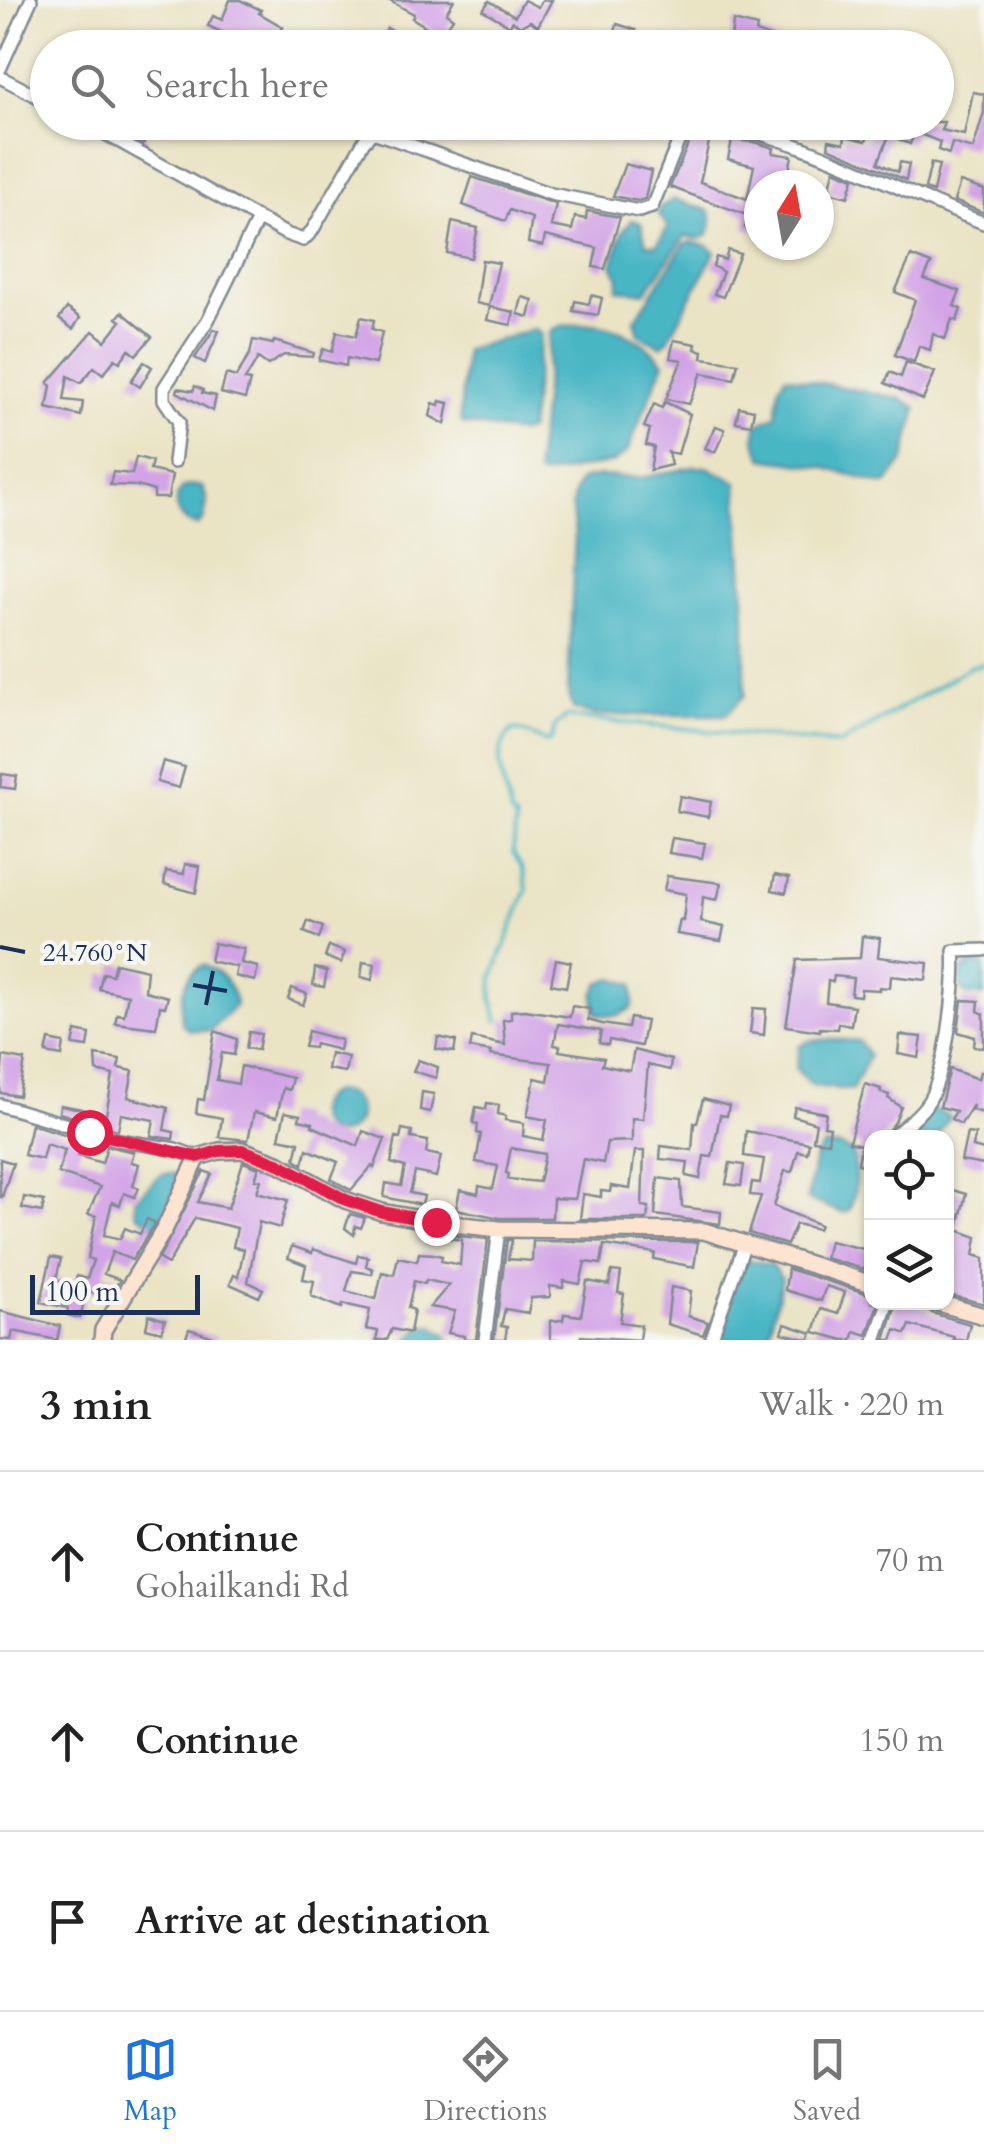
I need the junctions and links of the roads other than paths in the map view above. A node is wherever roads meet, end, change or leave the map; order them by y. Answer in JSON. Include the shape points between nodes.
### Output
{"nodes":[{"id":1,"x":31,"y":0,"type":"edge"},
{"id":2,"x":0,"y":68,"type":"edge"},
{"id":3,"x":0,"y":76,"type":"edge"},
{"id":4,"x":30,"y":92,"type":"edge"},
{"id":5,"x":116,"y":140,"type":"edge"},
{"id":6,"x":364,"y":140,"type":"edge"},
{"id":7,"x":396,"y":140,"type":"edge"},
{"id":8,"x":679,"y":140,"type":"edge"},
{"id":9,"x":784,"y":140,"type":"edge"},
{"id":10,"x":258,"y":219,"type":"junction"},
{"id":11,"x":984,"y":223,"type":"edge"},
{"id":12,"x":174,"y":462,"type":"dead end"},
{"id":13,"x":984,"y":950,"type":"edge"},
{"id":14,"x":0,"y":1105,"type":"edge"},
{"id":15,"x":900,"y":1130,"type":"edge"},
{"id":16,"x":198,"y":1157,"type":"junction"},
{"id":17,"x":498,"y":1229,"type":"junction"},
{"id":18,"x":746,"y":1243,"type":"junction"},
{"id":19,"x":494,"y":1266,"type":"junction"},
{"id":20,"x":864,"y":1281,"type":"edge"},
{"id":21,"x":954,"y":1307,"type":"edge"},
{"id":22,"x":885,"y":1310,"type":"edge"},
{"id":23,"x":984,"y":1316,"type":"edge"},
{"id":24,"x":102,"y":1340,"type":"edge"},
{"id":25,"x":712,"y":1340,"type":"edge"},
{"id":26,"x":875,"y":1340,"type":"edge"}],
"edges":[{"from":1,"to":2,"type":"street"},
{"from":3,"to":4,"type":"street"},
{"from":5,"to":10,"type":"street"},
{"from":6,"to":10,"type":"street","via":[[304,240]]},
{"from":7,"to":8,"type":"street","via":[[552,194],[639,211],[652,207]]},
{"from":9,"to":11,"type":"street"},
{"from":10,"to":12,"type":"street","via":[[208,320],[164,388],[179,422]]},
{"from":13,"to":15,"type":"street","via":[[954,951],[944,1053],[931,1098]]},
{"from":14,"to":16,"type":"street"},
{"from":16,"to":17,"type":"street","via":[[242,1150],[382,1212]]},
{"from":16,"to":24,"type":"street"},
{"from":17,"to":18,"type":"street","via":[[704,1231]]},
{"from":17,"to":19,"type":"street"},
{"from":18,"to":20,"type":"street"},
{"from":18,"to":25,"type":"street"},
{"from":19,"to":19,"type":"street","via":[[487,1322],[485,1340],[492,1284]]},
{"from":21,"to":23,"type":"street"},
{"from":22,"to":26,"type":"street"}]}
